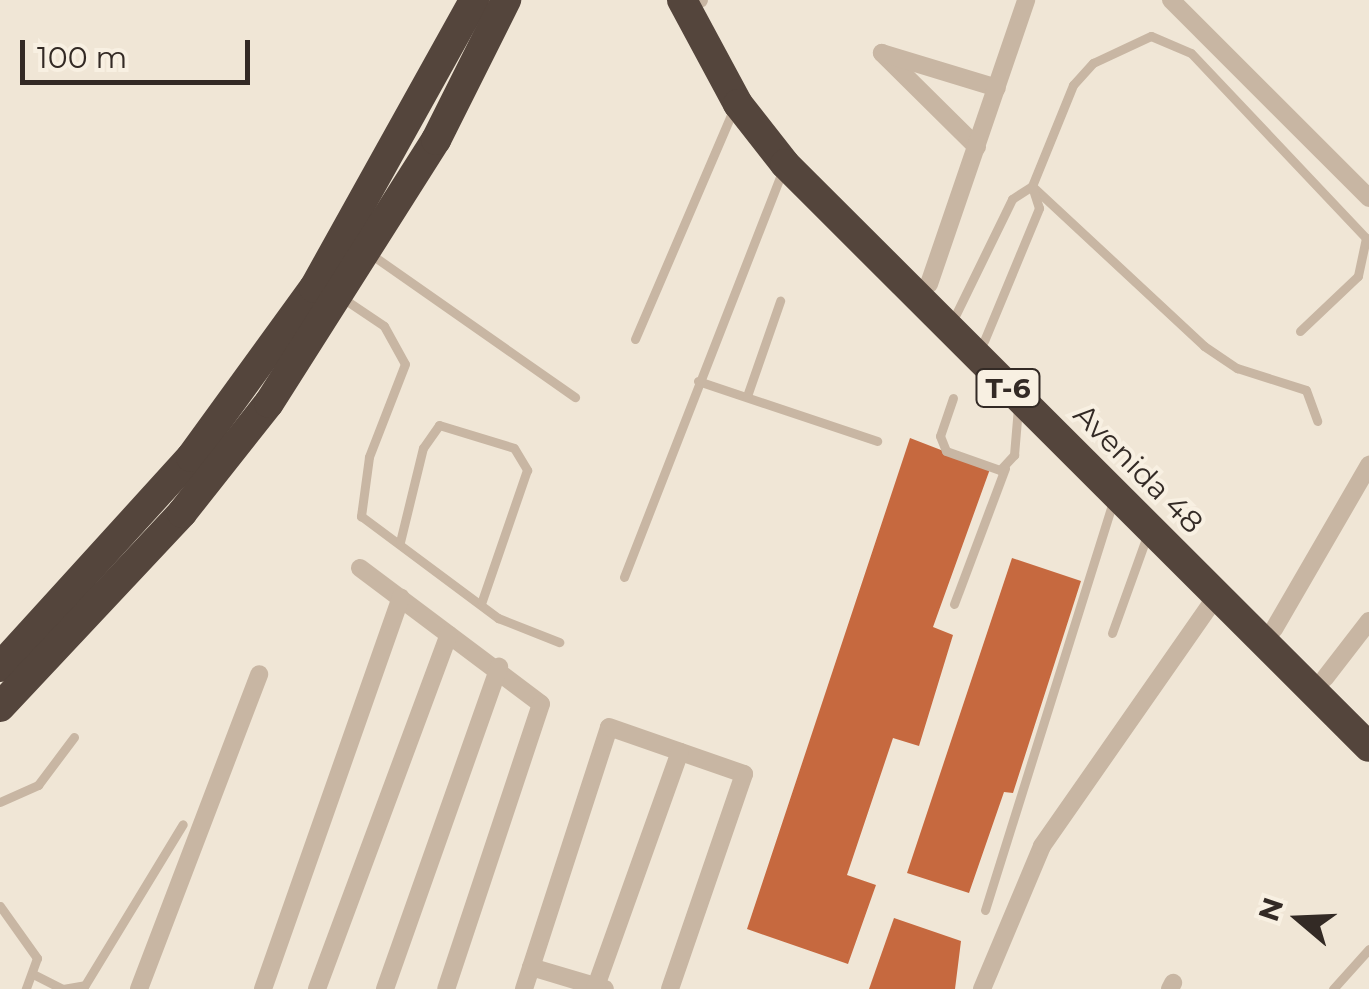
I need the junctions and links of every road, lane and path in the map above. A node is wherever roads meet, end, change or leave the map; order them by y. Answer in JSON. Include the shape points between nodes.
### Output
{"nodes":[{"id":1,"x":474,"y":0,"type":"edge"},
{"id":2,"x":506,"y":0,"type":"edge"},
{"id":3,"x":1026,"y":0,"type":"edge"},
{"id":4,"x":1171,"y":0,"type":"edge"},
{"id":5,"x":697,"y":1,"type":"edge"},
{"id":6,"x":997,"y":88,"type":"junction"},
{"id":7,"x":738,"y":104,"type":"junction"},
{"id":8,"x":977,"y":147,"type":"junction"},
{"id":9,"x":785,"y":164,"type":"junction"},
{"id":10,"x":1032,"y":186,"type":"junction"},
{"id":11,"x":1369,"y":198,"type":"edge"},
{"id":12,"x":369,"y":254,"type":"junction"},
{"id":13,"x":929,"y":284,"type":"junction"},
{"id":14,"x":342,"y":297,"type":"junction"},
{"id":15,"x":780,"y":301,"type":"dead end"},
{"id":16,"x":956,"y":314,"type":"junction"},
{"id":17,"x":1300,"y":331,"type":"dead end"},
{"id":18,"x":634,"y":339,"type":"dead end"},
{"id":19,"x":984,"y":341,"type":"junction"},
{"id":20,"x":698,"y":381,"type":"junction"},
{"id":21,"x":575,"y":396,"type":"dead end"},
{"id":22,"x":747,"y":396,"type":"junction"},
{"id":23,"x":953,"y":398,"type":"dead end"},
{"id":24,"x":1019,"y":399,"type":"junction"},
{"id":25,"x":1317,"y":420,"type":"dead end"},
{"id":26,"x":876,"y":441,"type":"dead end"},
{"id":27,"x":1369,"y":464,"type":"edge"},
{"id":28,"x":1005,"y":468,"type":"junction"},
{"id":29,"x":1117,"y":496,"type":"junction"},
{"id":30,"x":1151,"y":530,"type":"junction"},
{"id":31,"x":400,"y":542,"type":"junction"},
{"id":32,"x":360,"y":568,"type":"dead end"},
{"id":33,"x":624,"y":577,"type":"dead end"},
{"id":34,"x":401,"y":598,"type":"junction"},
{"id":35,"x":1215,"y":598,"type":"junction"},
{"id":36,"x":482,"y":602,"type":"junction"},
{"id":37,"x":954,"y":604,"type":"dead end"},
{"id":38,"x":1369,"y":621,"type":"edge"},
{"id":39,"x":1274,"y":629,"type":"junction"},
{"id":40,"x":1112,"y":633,"type":"dead end"},
{"id":41,"x":449,"y":635,"type":"junction"},
{"id":42,"x":559,"y":642,"type":"dead end"},
{"id":43,"x":0,"y":667,"type":"edge"},
{"id":44,"x":499,"y":667,"type":"junction"},
{"id":45,"x":259,"y":674,"type":"dead end"},
{"id":46,"x":1325,"y":678,"type":"junction"},
{"id":47,"x":0,"y":708,"type":"edge"},
{"id":48,"x":1369,"y":722,"type":"edge"},
{"id":49,"x":74,"y":738,"type":"dead end"},
{"id":50,"x":1369,"y":747,"type":"edge"},
{"id":51,"x":680,"y":752,"type":"junction"},
{"id":52,"x":0,"y":802,"type":"edge"},
{"id":53,"x":183,"y":824,"type":"dead end"},
{"id":54,"x":0,"y":906,"type":"edge"},
{"id":55,"x":985,"y":910,"type":"dead end"},
{"id":56,"x":1369,"y":949,"type":"edge"},
{"id":57,"x":531,"y":968,"type":"junction"},
{"id":58,"x":35,"y":975,"type":"junction"},
{"id":59,"x":599,"y":988,"type":"edge"},
{"id":60,"x":26,"y":989,"type":"edge"},
{"id":61,"x":139,"y":989,"type":"edge"},
{"id":62,"x":263,"y":989,"type":"edge"},
{"id":63,"x":317,"y":989,"type":"edge"},
{"id":64,"x":385,"y":989,"type":"edge"},
{"id":65,"x":446,"y":989,"type":"edge"},
{"id":66,"x":524,"y":989,"type":"edge"},
{"id":67,"x":670,"y":989,"type":"edge"},
{"id":68,"x":982,"y":989,"type":"edge"},
{"id":69,"x":1333,"y":989,"type":"edge"}],
"edges":[{"from":1,"to":43,"type":"highway","via":[[314,288],[190,457]]},
{"from":2,"to":12,"type":"highway"},
{"from":3,"to":6,"type":"street"},
{"from":4,"to":11,"type":"street"},
{"from":5,"to":7,"type":"highway","name":"Avenida 48","number":"T-6"},
{"from":5,"to":13,"type":"highway","name":"Avenida 48","number":"T-6","via":[[760,105]]},
{"from":6,"to":8,"type":"street"},
{"from":6,"to":8,"type":"street","via":[[882,53]]},
{"from":7,"to":9,"type":"highway","name":"Avenida 48","number":"T-6"},
{"from":7,"to":18,"type":"lane","via":[[723,120]]},
{"from":8,"to":13,"type":"street"},
{"from":9,"to":20,"type":"lane"},
{"from":9,"to":24,"type":"highway","name":"Avenida 48","number":"T-6"},
{"from":10,"to":16,"type":"lane","via":[[1012,199]]},
{"from":10,"to":17,"type":"lane","via":[[1067,97],[1093,62],[1128,40],[1175,41],[1366,238],[1358,276]]},
{"from":10,"to":19,"type":"lane","via":[[1039,208]]},
{"from":10,"to":25,"type":"lane","via":[[1204,346],[1237,368],[1306,390]]},
{"from":12,"to":14,"type":"highway"},
{"from":12,"to":21,"type":"lane"},
{"from":13,"to":16,"type":"highway","name":"Avenida 48","number":"T-6"},
{"from":14,"to":31,"type":"lane","via":[[402,346],[404,364],[357,499],[362,516]]},
{"from":14,"to":47,"type":"highway","via":[[182,512]]},
{"from":15,"to":22,"type":"lane"},
{"from":16,"to":19,"type":"highway","name":"Avenida 48","number":"T-6"},
{"from":19,"to":39,"type":"highway","name":"Avenida 48","number":"T-6"},
{"from":20,"to":22,"type":"lane"},
{"from":20,"to":33,"type":"lane"},
{"from":22,"to":26,"type":"lane"},
{"from":23,"to":28,"type":"lane","via":[[940,436],[946,451]]},
{"from":24,"to":28,"type":"lane"},
{"from":24,"to":29,"type":"highway","name":"Avenida 48","number":"T-6"},
{"from":27,"to":39,"type":"street"},
{"from":28,"to":37,"type":"lane"},
{"from":29,"to":30,"type":"highway","name":"Avenida 48","number":"T-6"},
{"from":29,"to":55,"type":"lane"},
{"from":30,"to":35,"type":"highway","name":"Avenida 48","number":"T-6"},
{"from":30,"to":40,"type":"lane"},
{"from":31,"to":36,"type":"lane"},
{"from":31,"to":36,"type":"lane","via":[[423,448],[439,425],[514,448],[527,470]]},
{"from":32,"to":34,"type":"street"},
{"from":34,"to":41,"type":"street"},
{"from":34,"to":62,"type":"street"},
{"from":35,"to":50,"type":"highway","name":"Avenida 48","number":"T-6"},
{"from":35,"to":68,"type":"street","via":[[1042,846]]},
{"from":36,"to":42,"type":"lane","via":[[498,618]]},
{"from":38,"to":46,"type":"street"},
{"from":39,"to":46,"type":"highway","name":"Avenida 48","number":"T-6"},
{"from":41,"to":44,"type":"street"},
{"from":41,"to":63,"type":"street"},
{"from":44,"to":64,"type":"street"},
{"from":44,"to":65,"type":"street","via":[[540,704]]},
{"from":45,"to":61,"type":"street"},
{"from":46,"to":48,"type":"highway","name":"Avenida 48","number":"T-6"},
{"from":49,"to":52,"type":"lane","via":[[38,785]]},
{"from":51,"to":57,"type":"street","via":[[609,727]]},
{"from":51,"to":59,"type":"street"},
{"from":51,"to":67,"type":"street","via":[[744,774]]},
{"from":53,"to":58,"type":"lane","via":[[85,985],[63,989]]},
{"from":54,"to":58,"type":"lane","via":[[37,958]]},
{"from":56,"to":69,"type":"lane"},
{"from":57,"to":59,"type":"street"},
{"from":57,"to":66,"type":"street"},
{"from":58,"to":60,"type":"lane"}]}
